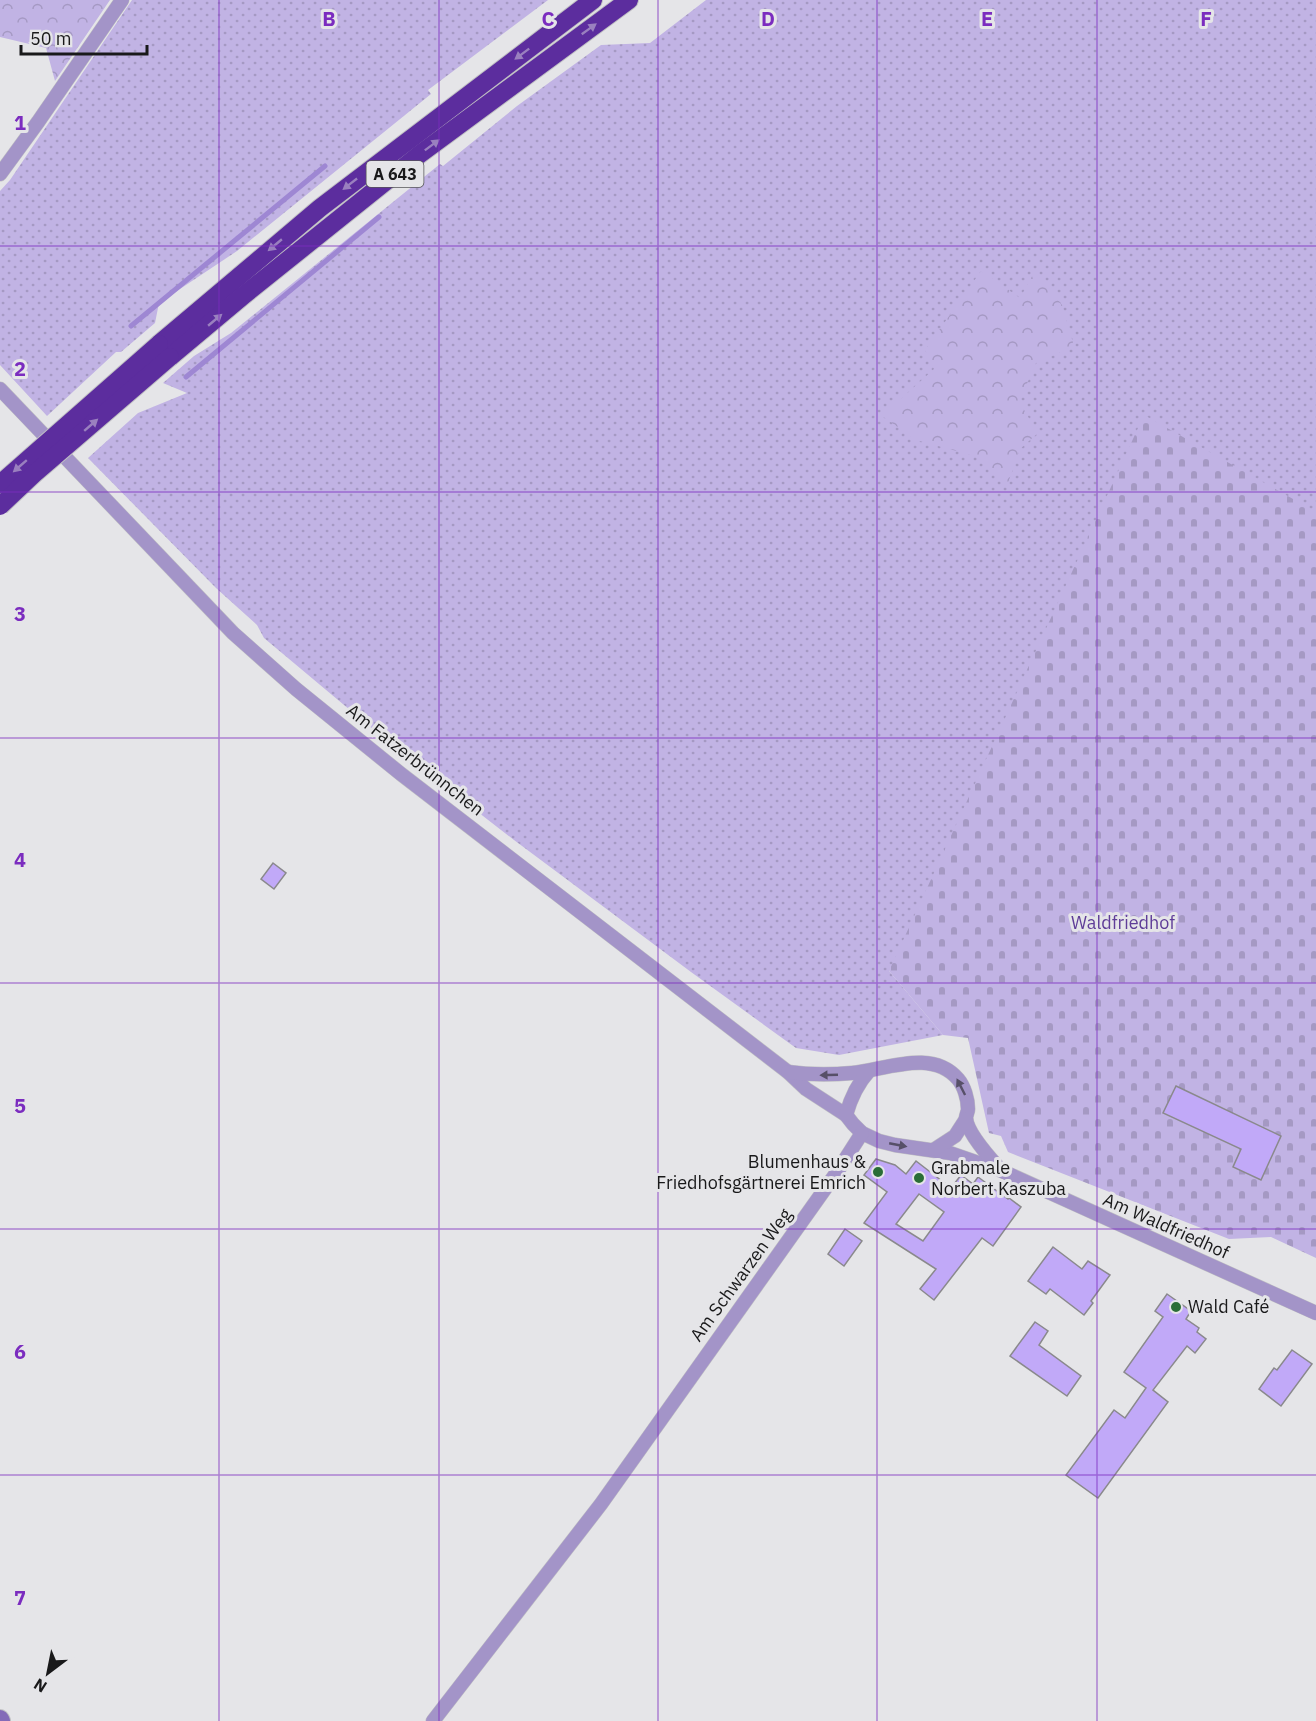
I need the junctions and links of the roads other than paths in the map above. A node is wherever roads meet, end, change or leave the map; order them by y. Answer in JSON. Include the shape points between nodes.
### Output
{"nodes":[{"id":1,"x":122,"y":0,"type":"edge"},
{"id":2,"x":593,"y":0,"type":"edge"},
{"id":3,"x":629,"y":0,"type":"edge"},
{"id":4,"x":0,"y":174,"type":"edge"},
{"id":5,"x":164,"y":351,"type":"junction"},
{"id":6,"x":0,"y":389,"type":"edge"},
{"id":7,"x":0,"y":484,"type":"edge"},
{"id":8,"x":0,"y":506,"type":"edge"},
{"id":9,"x":869,"y":1071,"type":"junction"},
{"id":10,"x":788,"y":1072,"type":"junction"},
{"id":11,"x":846,"y":1115,"type":"junction"},
{"id":12,"x":966,"y":1119,"type":"junction"},
{"id":13,"x":862,"y":1132,"type":"junction"},
{"id":14,"x":935,"y":1149,"type":"junction"},
{"id":15,"x":1002,"y":1171,"type":"junction"},
{"id":16,"x":1316,"y":1313,"type":"edge"},
{"id":17,"x":434,"y":1721,"type":"edge"}],
"edges":[{"from":1,"to":4,"type":"street"},
{"from":2,"to":5,"type":"highway","number":"A 643","one_way":true,"via":[[320,208]]},
{"from":5,"to":3,"type":"highway","number":"A 643","one_way":true,"via":[[244,295],[420,154]]},
{"from":5,"to":7,"type":"highway","number":"A 643","one_way":true,"bridge":true},
{"from":8,"to":5,"type":"highway","number":"A 643","one_way":true,"bridge":true},
{"from":6,"to":10,"type":"street","name":"Am Fatzerbrünnchen","via":[[233,633],[296,689]]},
{"from":9,"to":10,"type":"street","one_way":true,"via":[[814,1075]]},
{"from":9,"to":11,"type":"street","via":[[856,1087]]},
{"from":12,"to":9,"type":"street","one_way":true,"via":[[964,1089],[944,1068],[915,1063]]},
{"from":10,"to":11,"type":"street","name":"Am Fatzerbrünnchen"},
{"from":11,"to":13,"type":"street"},
{"from":12,"to":14,"type":"street","via":[[955,1136]]},
{"from":12,"to":15,"type":"street"},
{"from":13,"to":14,"type":"street","one_way":true,"via":[[895,1145]]},
{"from":13,"to":17,"type":"street","name":"Am Schwarzen Weg","via":[[601,1504]]},
{"from":14,"to":15,"type":"street"},
{"from":15,"to":16,"type":"street","name":"Am Waldfriedhof"}]}
